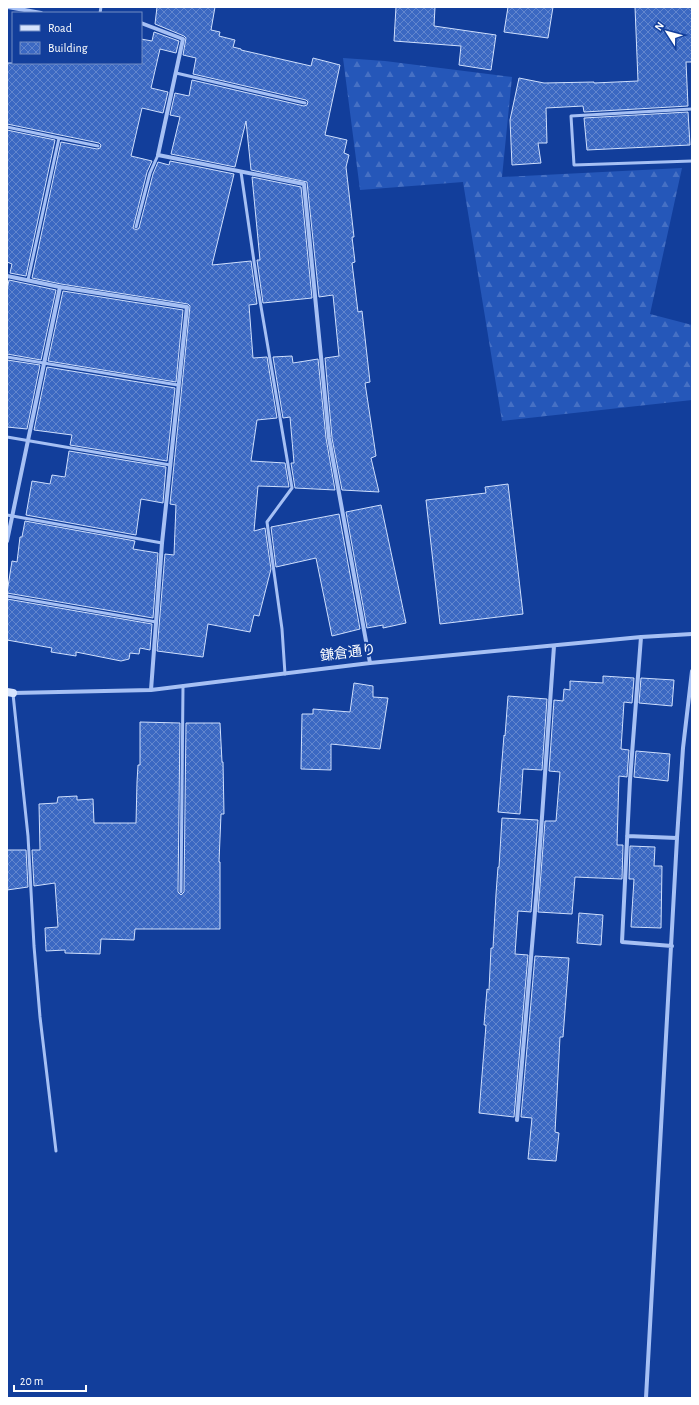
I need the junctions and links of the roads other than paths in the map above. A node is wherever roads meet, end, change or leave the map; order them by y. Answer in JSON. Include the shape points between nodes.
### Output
{"nodes":[{"id":1,"x":8,"y":7,"type":"edge"},
{"id":2,"x":32,"y":9,"type":"edge"},
{"id":3,"x":142,"y":23,"type":"edge"},
{"id":4,"x":176,"y":73,"type":"junction"},
{"id":5,"x":304,"y":103,"type":"dead end"},
{"id":6,"x":692,"y":109,"type":"edge"},
{"id":7,"x":7,"y":126,"type":"edge"},
{"id":8,"x":59,"y":138,"type":"junction"},
{"id":9,"x":98,"y":146,"type":"dead end"},
{"id":10,"x":158,"y":155,"type":"junction"},
{"id":11,"x":692,"y":161,"type":"edge"},
{"id":12,"x":241,"y":172,"type":"junction"},
{"id":13,"x":136,"y":227,"type":"dead end"},
{"id":14,"x":7,"y":276,"type":"edge"},
{"id":15,"x":28,"y":280,"type":"junction"},
{"id":16,"x":60,"y":286,"type":"junction"},
{"id":17,"x":7,"y":357,"type":"edge"},
{"id":18,"x":43,"y":363,"type":"junction"},
{"id":19,"x":178,"y":385,"type":"junction"},
{"id":20,"x":7,"y":437,"type":"edge"},
{"id":21,"x":28,"y":440,"type":"junction"},
{"id":22,"x":170,"y":465,"type":"junction"},
{"id":23,"x":10,"y":515,"type":"edge"},
{"id":24,"x":7,"y":541,"type":"edge"},
{"id":25,"x":162,"y":543,"type":"junction"},
{"id":26,"x":7,"y":596,"type":"edge"},
{"id":27,"x":156,"y":622,"type":"junction"},
{"id":28,"x":692,"y":634,"type":"edge"},
{"id":29,"x":641,"y":637,"type":"junction"},
{"id":30,"x":554,"y":646,"type":"junction"},
{"id":31,"x":370,"y":663,"type":"junction"},
{"id":32,"x":692,"y":671,"type":"edge"},
{"id":33,"x":286,"y":674,"type":"junction"},
{"id":34,"x":184,"y":686,"type":"junction"},
{"id":35,"x":151,"y":690,"type":"junction"},
{"id":36,"x":10,"y":692,"type":"edge"},
{"id":37,"x":627,"y":836,"type":"junction"},
{"id":38,"x":677,"y":838,"type":"junction"},
{"id":39,"x":181,"y":892,"type":"dead end"},
{"id":40,"x":672,"y":946,"type":"junction"},
{"id":41,"x":517,"y":1120,"type":"dead end"},
{"id":42,"x":56,"y":1151,"type":"dead end"},
{"id":43,"x":646,"y":1398,"type":"edge"}],
"edges":[{"from":1,"to":2,"type":"street"},
{"from":3,"to":4,"type":"street","via":[[182,39]]},
{"from":4,"to":5,"type":"lane"},
{"from":4,"to":10,"type":"street"},
{"from":6,"to":11,"type":"lane","via":[[571,116],[574,166]]},
{"from":7,"to":8,"type":"lane"},
{"from":8,"to":9,"type":"lane"},
{"from":8,"to":15,"type":"lane"},
{"from":10,"to":12,"type":"street"},
{"from":10,"to":13,"type":"lane","via":[[150,173]]},
{"from":12,"to":31,"type":"street","via":[[304,184],[329,438]]},
{"from":12,"to":33,"type":"lane","via":[[292,488],[267,522]]},
{"from":14,"to":15,"type":"street"},
{"from":15,"to":16,"type":"street"},
{"from":16,"to":18,"type":"street"},
{"from":16,"to":19,"type":"street","via":[[187,307]]},
{"from":17,"to":18,"type":"lane"},
{"from":18,"to":19,"type":"lane"},
{"from":18,"to":21,"type":"street"},
{"from":19,"to":22,"type":"street"},
{"from":20,"to":21,"type":"lane"},
{"from":21,"to":22,"type":"lane"},
{"from":21,"to":23,"type":"street"},
{"from":22,"to":25,"type":"street"},
{"from":23,"to":24,"type":"street"},
{"from":23,"to":25,"type":"lane"},
{"from":25,"to":27,"type":"street"},
{"from":26,"to":27,"type":"lane"},
{"from":27,"to":35,"type":"street"},
{"from":28,"to":29,"type":"street","name":"鎌倉通り"},
{"from":29,"to":30,"type":"street","name":"鎌倉通り"},
{"from":29,"to":37,"type":"street"},
{"from":30,"to":31,"type":"street","name":"鎌倉通り"},
{"from":30,"to":41,"type":"street"},
{"from":31,"to":33,"type":"street","name":"鎌倉通り"},
{"from":32,"to":38,"type":"street","via":[[683,748]]},
{"from":33,"to":34,"type":"street","name":"鎌倉通り"},
{"from":34,"to":35,"type":"street","name":"鎌倉通り"},
{"from":34,"to":39,"type":"lane"},
{"from":35,"to":36,"type":"street","name":"鎌倉通り"},
{"from":36,"to":42,"type":"lane","via":[[28,836],[40,1017]]},
{"from":37,"to":38,"type":"street"},
{"from":37,"to":40,"type":"street","via":[[622,942]]},
{"from":38,"to":40,"type":"street"},
{"from":40,"to":43,"type":"street"}]}
